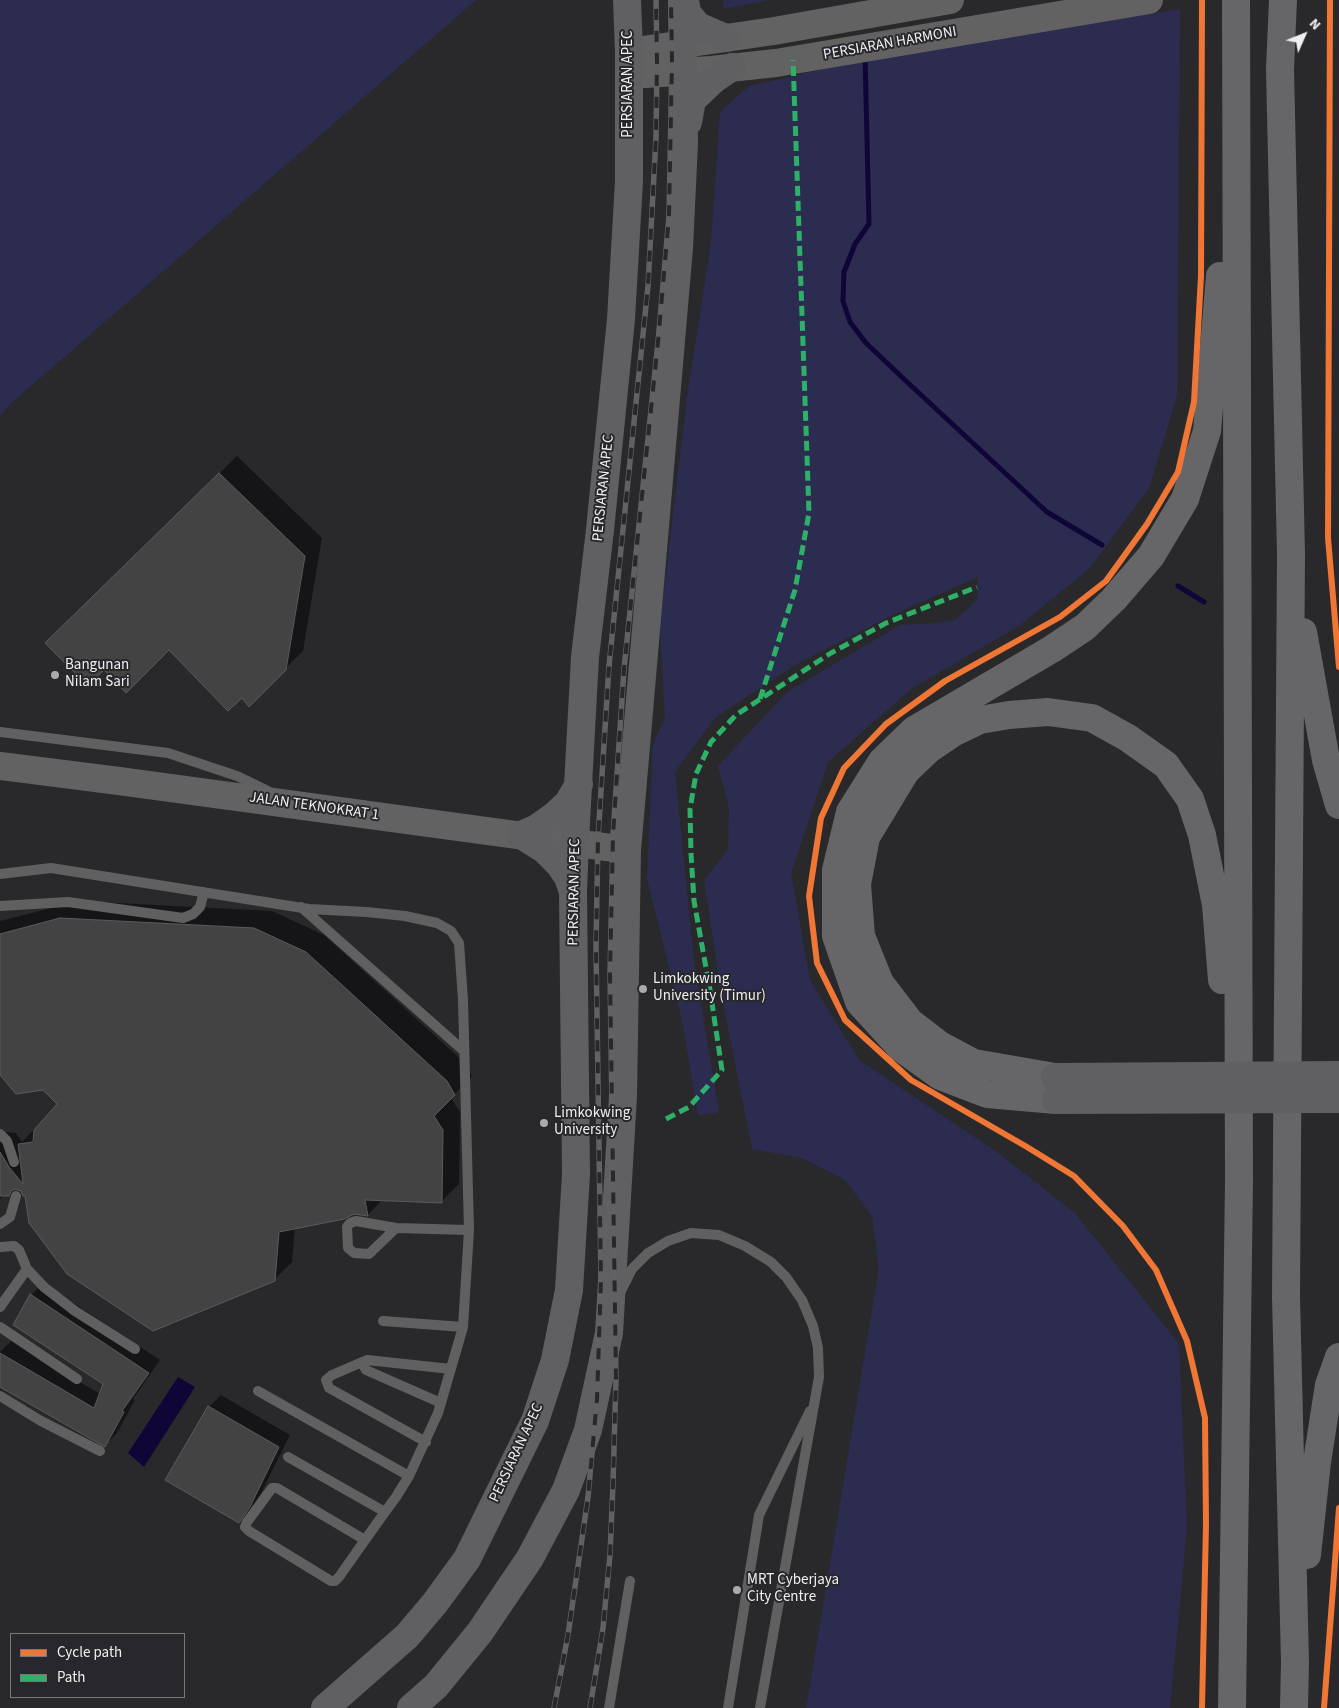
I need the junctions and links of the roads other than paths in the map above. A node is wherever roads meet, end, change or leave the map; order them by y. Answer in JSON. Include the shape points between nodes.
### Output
{"nodes":[{"id":1,"x":627,"y":0,"type":"edge"},
{"id":2,"x":684,"y":0,"type":"edge"},
{"id":3,"x":950,"y":0,"type":"edge"},
{"id":4,"x":1149,"y":0,"type":"edge"},
{"id":5,"x":1236,"y":0,"type":"edge"},
{"id":6,"x":1283,"y":0,"type":"edge"},
{"id":7,"x":726,"y":38,"type":"junction"},
{"id":8,"x":682,"y":44,"type":"junction"},
{"id":9,"x":629,"y":64,"type":"junction"},
{"id":10,"x":732,"y":68,"type":"junction"},
{"id":11,"x":683,"y":72,"type":"junction"},
{"id":12,"x":1236,"y":89,"type":"junction"},
{"id":13,"x":684,"y":142,"type":"junction"},
{"id":14,"x":1291,"y":554,"type":"junction"},
{"id":15,"x":0,"y":732,"type":"edge"},
{"id":16,"x":0,"y":766,"type":"edge"},
{"id":17,"x":579,"y":784,"type":"junction"},
{"id":18,"x":295,"y":804,"type":"junction"},
{"id":19,"x":1339,"y":805,"type":"edge"},
{"id":20,"x":520,"y":835,"type":"junction"},
{"id":21,"x":575,"y":841,"type":"junction"},
{"id":22,"x":627,"y":850,"type":"junction"},
{"id":23,"x":0,"y":874,"type":"edge"},
{"id":24,"x":204,"y":892,"type":"junction"},
{"id":25,"x":574,"y":892,"type":"junction"},
{"id":26,"x":0,"y":906,"type":"edge"},
{"id":27,"x":301,"y":907,"type":"junction"},
{"id":28,"x":464,"y":1051,"type":"junction"},
{"id":29,"x":1339,"y":1074,"type":"edge"},
{"id":30,"x":1056,"y":1089,"type":"junction"},
{"id":31,"x":1339,"y":1099,"type":"edge"},
{"id":32,"x":0,"y":1134,"type":"edge"},
{"id":33,"x":14,"y":1162,"type":"dead end"},
{"id":34,"x":1239,"y":1180,"type":"junction"},
{"id":35,"x":16,"y":1196,"type":"dead end"},
{"id":36,"x":0,"y":1224,"type":"edge"},
{"id":37,"x":396,"y":1228,"type":"junction"},
{"id":38,"x":469,"y":1230,"type":"junction"},
{"id":39,"x":0,"y":1247,"type":"edge"},
{"id":40,"x":27,"y":1269,"type":"junction"},
{"id":41,"x":0,"y":1307,"type":"edge"},
{"id":42,"x":383,"y":1322,"type":"dead end"},
{"id":43,"x":0,"y":1327,"type":"edge"},
{"id":44,"x":463,"y":1327,"type":"junction"},
{"id":45,"x":609,"y":1333,"type":"junction"},
{"id":46,"x":135,"y":1349,"type":"dead end"},
{"id":47,"x":1339,"y":1357,"type":"edge"},
{"id":48,"x":362,"y":1363,"type":"junction"},
{"id":49,"x":451,"y":1369,"type":"junction"},
{"id":50,"x":77,"y":1379,"type":"dead end"},
{"id":51,"x":258,"y":1391,"type":"dead end"},
{"id":52,"x":0,"y":1396,"type":"edge"},
{"id":53,"x":815,"y":1400,"type":"junction"},
{"id":54,"x":441,"y":1403,"type":"junction"},
{"id":55,"x":426,"y":1442,"type":"junction"},
{"id":56,"x":100,"y":1451,"type":"dead end"},
{"id":57,"x":288,"y":1456,"type":"dead end"},
{"id":58,"x":409,"y":1476,"type":"junction"},
{"id":59,"x":385,"y":1512,"type":"junction"},
{"id":60,"x":366,"y":1540,"type":"junction"},
{"id":61,"x":630,"y":1581,"type":"dead end"},
{"id":62,"x":1295,"y":1662,"type":"junction"},
{"id":63,"x":325,"y":1708,"type":"edge"},
{"id":64,"x":411,"y":1708,"type":"edge"},
{"id":65,"x":609,"y":1708,"type":"edge"},
{"id":66,"x":728,"y":1708,"type":"edge"},
{"id":67,"x":760,"y":1708,"type":"edge"},
{"id":68,"x":1232,"y":1708,"type":"edge"},
{"id":69,"x":1294,"y":1708,"type":"edge"}],
"edges":[{"from":1,"to":9,"type":"main road","name":"PERSIARAN APEC"},
{"from":2,"to":7,"type":"main road","via":[[687,13],[698,26]]},
{"from":2,"to":8,"type":"main road"},
{"from":3,"to":7,"type":"street"},
{"from":4,"to":10,"type":"street","name":"PERSIARAN HARMONI"},
{"from":5,"to":12,"type":"highway"},
{"from":6,"to":14,"type":"highway","via":[[1280,79]]},
{"from":7,"to":8,"type":"street"},
{"from":8,"to":9,"type":"street"},
{"from":8,"to":11,"type":"main road"},
{"from":9,"to":11,"type":"street","name":"PERSIARAN HARMONI"},
{"from":9,"to":17,"type":"main road","name":"PERSIARAN APEC","via":[[629,181],[621,319],[586,657]]},
{"from":10,"to":11,"type":"street","name":"PERSIARAN HARMONI"},
{"from":10,"to":13,"type":"main road","via":[[692,100]]},
{"from":11,"to":13,"type":"main road"},
{"from":12,"to":30,"type":"highway","via":[[1207,431],[1185,499],[1151,556],[1085,627],[914,730],[882,761],[850,812],[836,870],[836,936],[859,1002],[901,1048],[940,1076],[987,1094]]},
{"from":12,"to":34,"type":"highway"},
{"from":13,"to":22,"type":"main road","via":[[679,248]]},
{"from":14,"to":19,"type":"highway","via":[[1316,708]]},
{"from":14,"to":62,"type":"highway","via":[[1286,1297]]},
{"from":15,"to":18,"type":"lane","via":[[168,753],[237,776]]},
{"from":16,"to":18,"type":"street","name":"JALAN TEKNOKRAT 1"},
{"from":17,"to":20,"type":"main road","via":[[568,803],[554,816]]},
{"from":17,"to":21,"type":"main road","name":"PERSIARAN APEC"},
{"from":18,"to":20,"type":"street","name":"JALAN TEKNOKRAT 1"},
{"from":20,"to":21,"type":"street","name":"JALAN TEKNOKRAT 1"},
{"from":20,"to":25,"type":"main road","via":[[545,850],[559,864]]},
{"from":21,"to":22,"type":"street","name":"JALAN TEKNOKRAT 1"},
{"from":21,"to":25,"type":"main road","name":"PERSIARAN APEC"},
{"from":22,"to":45,"type":"main road","via":[[622,1096]]},
{"from":23,"to":24,"type":"lane","via":[[52,868]]},
{"from":24,"to":26,"type":"lane","via":[[200,907],[183,918],[68,902]]},
{"from":24,"to":27,"type":"lane"},
{"from":25,"to":63,"type":"main road","name":"PERSIARAN APEC","via":[[576,1174],[568,1290],[555,1360],[535,1421],[467,1559],[407,1636]]},
{"from":27,"to":28,"type":"lane"},
{"from":27,"to":28,"type":"lane","via":[[405,916],[437,923],[451,931],[459,943]]},
{"from":28,"to":38,"type":"lane"},
{"from":29,"to":30,"type":"main road","bridge":true},
{"from":30,"to":31,"type":"main road","bridge":true},
{"from":30,"to":34,"type":"highway","via":[[974,1063],[940,1045],[910,1022],[880,983],[860,936],[857,884],[866,837],[906,771],[928,750],[980,720],[1048,712],[1092,718],[1128,738],[1166,765],[1190,799],[1202,835],[1216,904]]},
{"from":32,"to":33,"type":"lane"},
{"from":34,"to":68,"type":"highway"},
{"from":35,"to":36,"type":"lane","via":[[10,1217]]},
{"from":37,"to":37,"type":"lane","via":[[356,1221],[347,1227],[348,1248],[354,1253],[369,1254]]},
{"from":37,"to":38,"type":"lane"},
{"from":38,"to":44,"type":"lane"},
{"from":39,"to":40,"type":"lane","via":[[14,1246],[19,1250]]},
{"from":40,"to":41,"type":"lane"},
{"from":40,"to":46,"type":"lane","via":[[75,1311]]},
{"from":42,"to":44,"type":"lane"},
{"from":43,"to":50,"type":"lane"},
{"from":44,"to":49,"type":"lane"},
{"from":45,"to":53,"type":"lane","via":[[620,1291],[632,1270],[648,1253],[690,1233],[719,1235],[771,1262],[802,1300],[818,1348]]},
{"from":45,"to":64,"type":"main road","via":[[588,1430],[566,1490],[530,1558],[480,1632],[436,1686]]},
{"from":47,"to":62,"type":"highway","via":[[1330,1385],[1317,1462]]},
{"from":48,"to":49,"type":"lane","via":[[367,1360],[386,1361]]},
{"from":48,"to":54,"type":"lane","via":[[366,1370]]},
{"from":48,"to":55,"type":"lane","via":[[332,1375],[326,1380],[329,1388]]},
{"from":49,"to":54,"type":"lane"},
{"from":51,"to":58,"type":"lane"},
{"from":52,"to":56,"type":"lane"},
{"from":53,"to":66,"type":"lane","via":[[759,1515]]},
{"from":53,"to":67,"type":"lane"},
{"from":54,"to":55,"type":"lane"},
{"from":55,"to":58,"type":"lane"},
{"from":57,"to":59,"type":"lane"},
{"from":58,"to":59,"type":"lane"},
{"from":59,"to":60,"type":"lane"},
{"from":60,"to":60,"type":"lane","via":[[339,1577],[331,1581],[245,1527],[272,1488],[277,1488]]},
{"from":61,"to":65,"type":"lane"},
{"from":62,"to":69,"type":"highway"}]}
